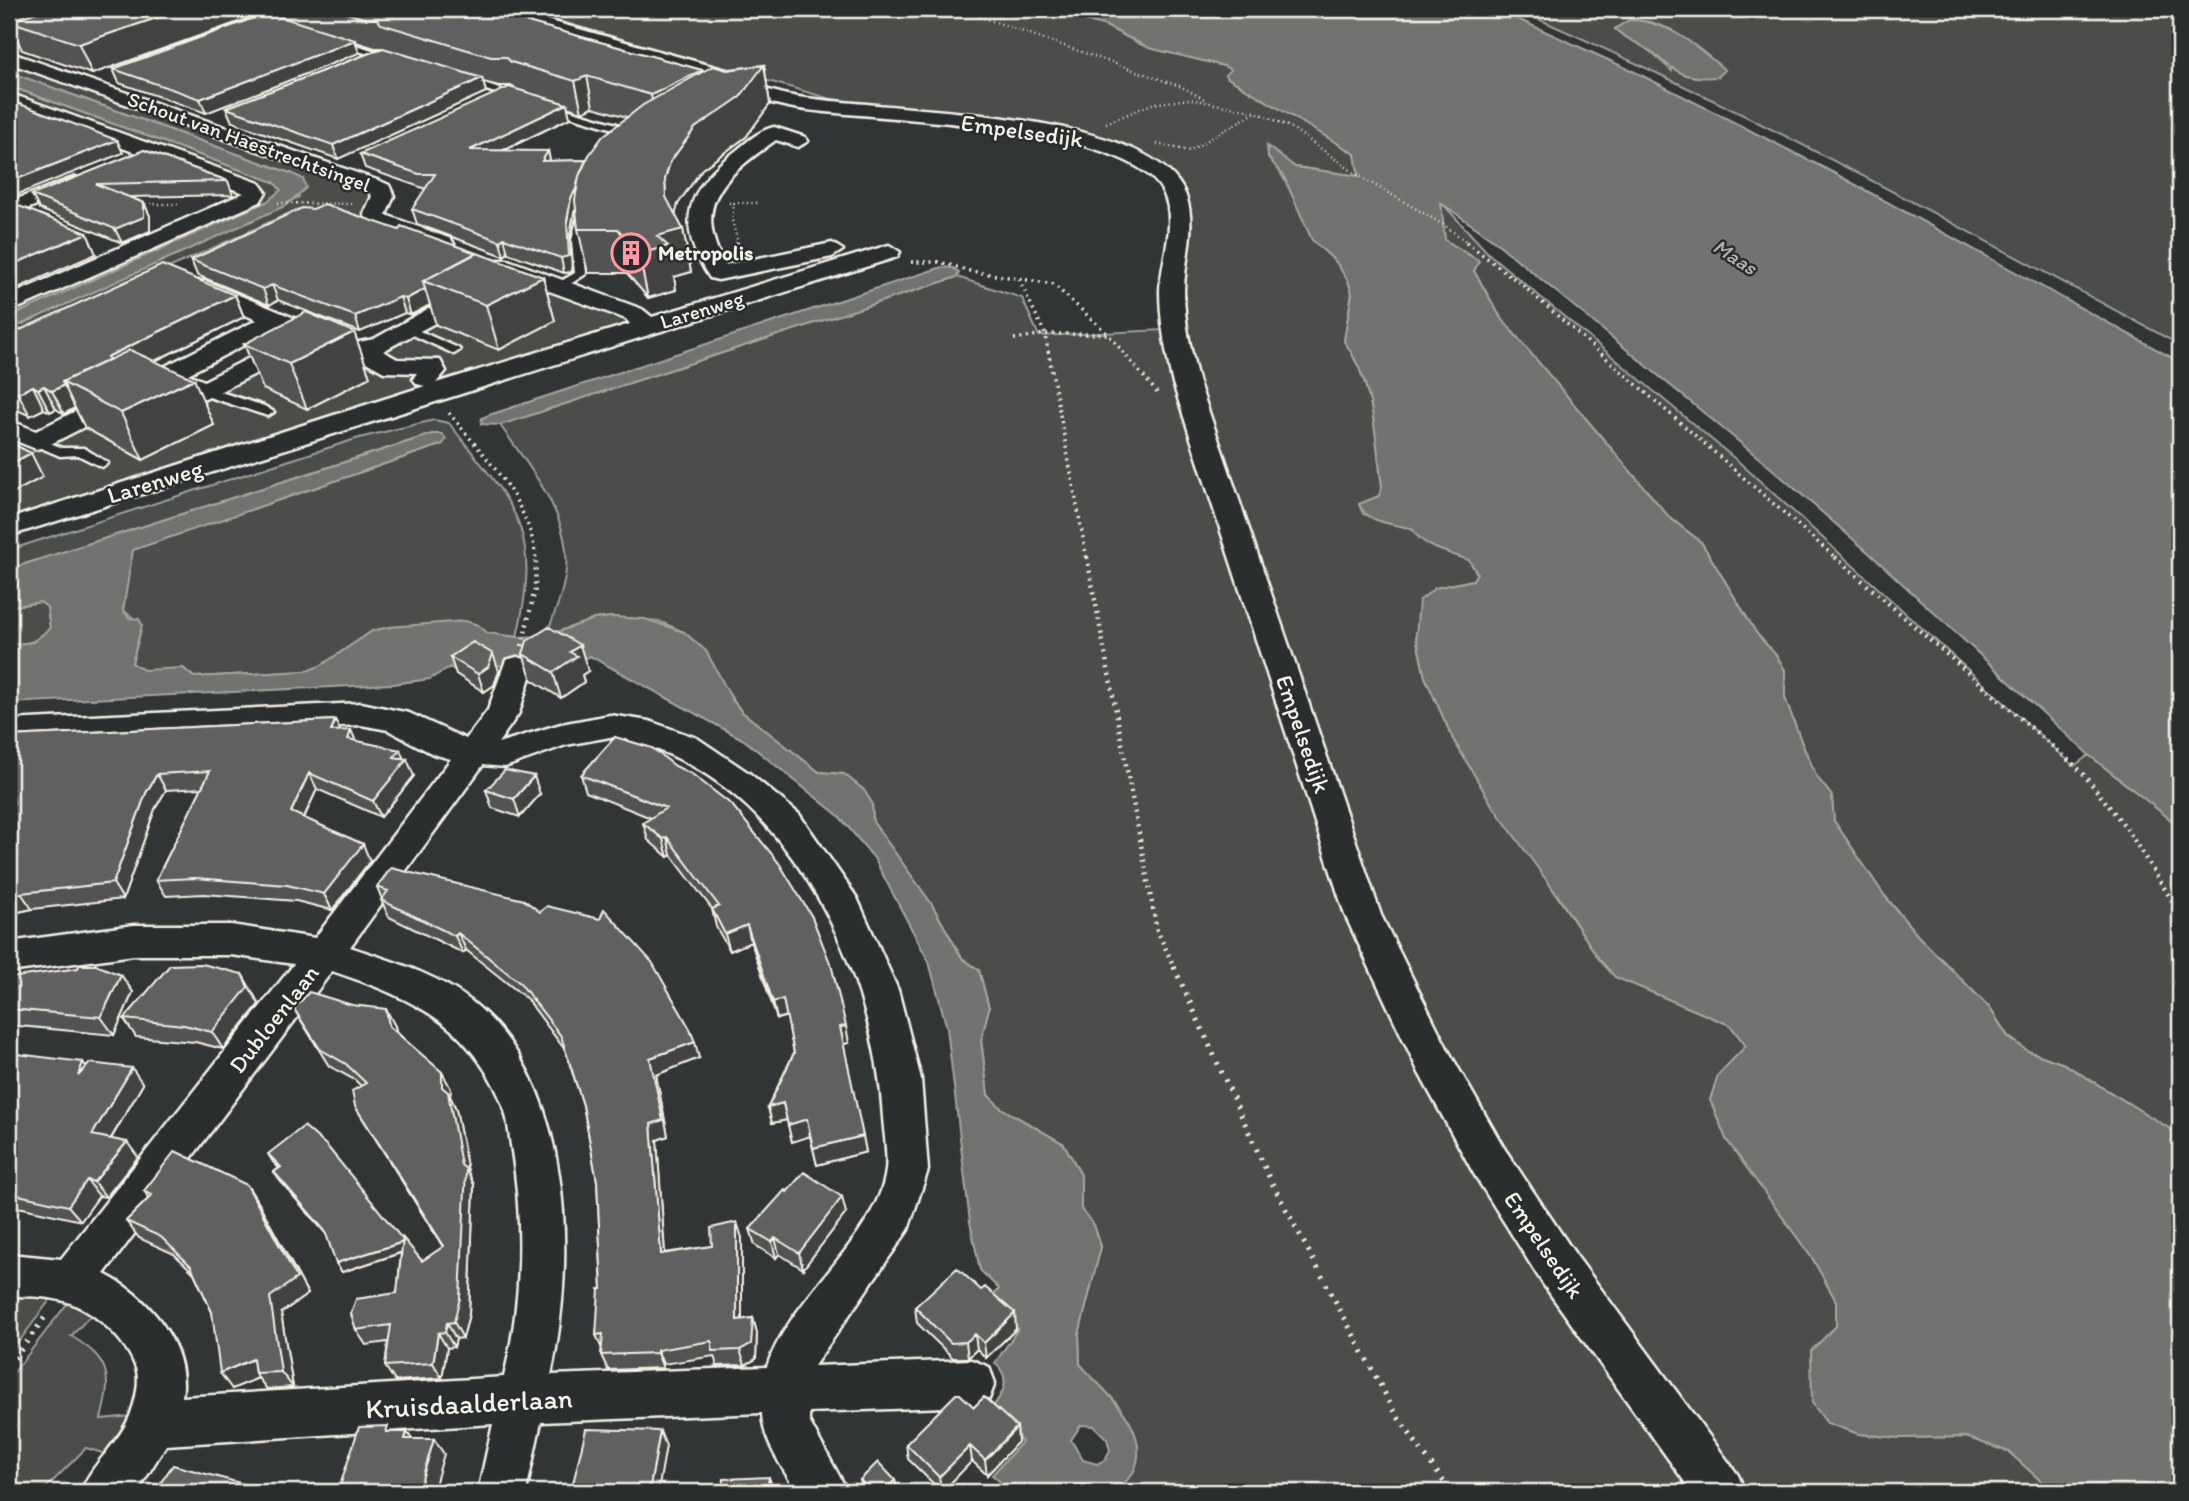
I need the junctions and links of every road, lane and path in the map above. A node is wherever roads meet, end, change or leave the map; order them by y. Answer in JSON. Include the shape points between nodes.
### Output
{"nodes":[{"id":1,"x":229,"y":9,"type":"edge"},
{"id":2,"x":958,"y":9,"type":"edge"},
{"id":3,"x":481,"y":11,"type":"edge"},
{"id":4,"x":264,"y":26,"type":"edge"},
{"id":5,"x":334,"y":41,"type":"edge"},
{"id":6,"x":13,"y":48,"type":"edge"},
{"id":7,"x":379,"y":62,"type":"edge"},
{"id":8,"x":458,"y":79,"type":"edge"},
{"id":9,"x":747,"y":86,"type":"junction"},
{"id":10,"x":506,"y":93,"type":"junction"},
{"id":11,"x":9,"y":99,"type":"edge"},
{"id":12,"x":721,"y":99,"type":"edge"},
{"id":13,"x":1209,"y":101,"type":"junction"},
{"id":14,"x":481,"y":104,"type":"edge"},
{"id":15,"x":35,"y":109,"type":"junction"},
{"id":16,"x":1256,"y":112,"type":"junction"},
{"id":17,"x":9,"y":119,"type":"edge"},
{"id":18,"x":1102,"y":125,"type":"dead end"},
{"id":19,"x":635,"y":132,"type":"edge"},
{"id":20,"x":798,"y":141,"type":"dead end"},
{"id":21,"x":1189,"y":151,"type":"dead end"},
{"id":22,"x":152,"y":152,"type":"junction"},
{"id":23,"x":359,"y":160,"type":"edge"},
{"id":24,"x":128,"y":162,"type":"edge"},
{"id":25,"x":335,"y":171,"type":"junction"},
{"id":26,"x":93,"y":176,"type":"edge"},
{"id":27,"x":739,"y":192,"type":"dead end"},
{"id":28,"x":592,"y":194,"type":"edge"},
{"id":29,"x":321,"y":203,"type":"junction"},
{"id":30,"x":701,"y":203,"type":"junction"},
{"id":31,"x":734,"y":203,"type":"junction"},
{"id":32,"x":758,"y":203,"type":"dead end"},
{"id":33,"x":129,"y":204,"type":"edge"},
{"id":34,"x":237,"y":204,"type":"junction"},
{"id":35,"x":303,"y":204,"type":"dead end"},
{"id":36,"x":380,"y":204,"type":"junction"},
{"id":37,"x":10,"y":209,"type":"edge"},
{"id":38,"x":307,"y":211,"type":"edge"},
{"id":39,"x":37,"y":219,"type":"edge"},
{"id":40,"x":98,"y":244,"type":"dead end"},
{"id":41,"x":123,"y":254,"type":"junction"},
{"id":42,"x":898,"y":257,"type":"junction"},
{"id":43,"x":752,"y":266,"type":"junction"},
{"id":44,"x":186,"y":270,"type":"dead end"},
{"id":45,"x":515,"y":270,"type":"junction"},
{"id":46,"x":1019,"y":279,"type":"junction"},
{"id":47,"x":560,"y":286,"type":"junction"},
{"id":48,"x":9,"y":305,"type":"edge"},
{"id":49,"x":277,"y":319,"type":"junction"},
{"id":50,"x":648,"y":327,"type":"junction"},
{"id":51,"x":408,"y":329,"type":"junction"},
{"id":52,"x":1045,"y":334,"type":"junction"},
{"id":53,"x":1108,"y":334,"type":"junction"},
{"id":54,"x":313,"y":335,"type":"junction"},
{"id":55,"x":1014,"y":340,"type":"dead end"},
{"id":56,"x":454,"y":349,"type":"dead end"},
{"id":57,"x":362,"y":351,"type":"junction"},
{"id":58,"x":515,"y":368,"type":"junction"},
{"id":59,"x":169,"y":375,"type":"junction"},
{"id":60,"x":426,"y":379,"type":"dead end"},
{"id":61,"x":205,"y":391,"type":"junction"},
{"id":62,"x":439,"y":402,"type":"junction"},
{"id":63,"x":268,"y":412,"type":"dead end"},
{"id":64,"x":342,"y":423,"type":"junction"},
{"id":65,"x":9,"y":428,"type":"edge"},
{"id":66,"x":1201,"y":433,"type":"junction"},
{"id":67,"x":36,"y":441,"type":"junction"},
{"id":68,"x":102,"y":463,"type":"dead end"},
{"id":69,"x":9,"y":528,"type":"edge"},
{"id":70,"x":521,"y":649,"type":"joint"},
{"id":71,"x":9,"y":731,"type":"edge"},
{"id":72,"x":471,"y":752,"type":"junction"},
{"id":73,"x":2180,"y":913,"type":"edge"},
{"id":74,"x":324,"y":954,"type":"junction"},
{"id":75,"x":9,"y":957,"type":"edge"},
{"id":76,"x":9,"y":1275,"type":"edge"},
{"id":77,"x":71,"y":1282,"type":"junction"},
{"id":78,"x":9,"y":1365,"type":"edge"},
{"id":79,"x":972,"y":1383,"type":"dead end"},
{"id":80,"x":783,"y":1388,"type":"junction"},
{"id":81,"x":524,"y":1399,"type":"junction"},
{"id":82,"x":154,"y":1422,"type":"junction"},
{"id":83,"x":105,"y":1492,"type":"edge"},
{"id":84,"x":502,"y":1492,"type":"edge"},
{"id":85,"x":824,"y":1492,"type":"edge"},
{"id":86,"x":1451,"y":1492,"type":"edge"},
{"id":87,"x":1721,"y":1492,"type":"edge"}],
"edges":[{"from":1,"to":4,"type":"lane"},
{"from":2,"to":13,"type":"path","via":[[1182,86]]},
{"from":3,"to":9,"type":"street","name":"Empelsedijk"},
{"from":5,"to":7,"type":"lane"},
{"from":6,"to":25,"type":"street","name":"Schout van Haestrechtsingel","via":[[224,122]]},
{"from":8,"to":10,"type":"lane"},
{"from":9,"to":12,"type":"street"},
{"from":9,"to":66,"type":"street","name":"Empelsedijk","via":[[797,103],[1081,137],[1130,155],[1167,179],[1180,212],[1172,288],[1174,330]]},
{"from":10,"to":14,"type":"street"},
{"from":10,"to":19,"type":"lane"},
{"from":11,"to":15,"type":"street"},
{"from":13,"to":16,"type":"path"},
{"from":13,"to":18,"type":"path","via":[[1152,104]]},
{"from":15,"to":17,"type":"street"},
{"from":15,"to":22,"type":"street"},
{"from":16,"to":21,"type":"path"},
{"from":16,"to":73,"type":"path","via":[[1292,128],[1359,176],[1444,225],[1521,284],[2082,772],[2127,829]]},
{"from":20,"to":30,"type":"street","via":[[774,133],[716,177]]},
{"from":22,"to":24,"type":"street"},
{"from":22,"to":34,"type":"street","via":[[255,192]]},
{"from":23,"to":25,"type":"street"},
{"from":25,"to":36,"type":"street","name":"Schout van Haestrechtsingel","via":[[381,190]]},
{"from":26,"to":37,"type":"street"},
{"from":27,"to":31,"type":"path"},
{"from":28,"to":47,"type":"lane","via":[[576,230],[581,274]]},
{"from":29,"to":35,"type":"path"},
{"from":29,"to":36,"type":"path"},
{"from":29,"to":38,"type":"path"},
{"from":30,"to":31,"type":"path"},
{"from":30,"to":43,"type":"street","via":[[697,226],[703,251],[718,273]]},
{"from":31,"to":32,"type":"path"},
{"from":31,"to":43,"type":"path","via":[[732,220],[739,248]]},
{"from":33,"to":34,"type":"path"},
{"from":34,"to":41,"type":"street"},
{"from":36,"to":45,"type":"street","name":"Schout van Haestrechtsingel","via":[[377,219]]},
{"from":37,"to":39,"type":"street"},
{"from":40,"to":41,"type":"street"},
{"from":41,"to":48,"type":"street"},
{"from":42,"to":43,"type":"street","via":[[876,242]]},
{"from":42,"to":46,"type":"path"},
{"from":42,"to":50,"type":"street","name":"Larenweg"},
{"from":44,"to":49,"type":"street"},
{"from":45,"to":47,"type":"street","name":"Schout van Haestrechtsingel"},
{"from":45,"to":51,"type":"street"},
{"from":46,"to":52,"type":"path"},
{"from":46,"to":53,"type":"path","via":[[1054,284]]},
{"from":47,"to":50,"type":"street","name":"Schout van Haestrechtsingel","via":[[634,314]]},
{"from":49,"to":54,"type":"street"},
{"from":49,"to":59,"type":"street"},
{"from":50,"to":58,"type":"street","name":"Larenweg"},
{"from":51,"to":56,"type":"lane"},
{"from":51,"to":57,"type":"street"},
{"from":52,"to":53,"type":"path"},
{"from":52,"to":55,"type":"path"},
{"from":52,"to":86,"type":"path","via":[[1157,930],[1278,1193],[1397,1416]]},
{"from":53,"to":66,"type":"path","via":[[1178,418]]},
{"from":54,"to":57,"type":"street","via":[[344,349]]},
{"from":54,"to":61,"type":"street"},
{"from":57,"to":60,"type":"street","via":[[393,368],[431,365],[433,371]]},
{"from":58,"to":62,"type":"street","name":"Larenweg"},
{"from":58,"to":64,"type":"street","name":"Larenweg"},
{"from":59,"to":61,"type":"street"},
{"from":59,"to":67,"type":"street"},
{"from":61,"to":63,"type":"lane"},
{"from":62,"to":64,"type":"street","name":"Larenweg"},
{"from":62,"to":70,"type":"path","via":[[512,495],[530,530],[536,557]]},
{"from":64,"to":69,"type":"street","name":"Larenweg"},
{"from":65,"to":67,"type":"street"},
{"from":66,"to":87,"type":"street","name":"Empelsedijk","via":[[1363,915],[1433,1061],[1489,1161],[1559,1269]]},
{"from":67,"to":68,"type":"lane"},
{"from":70,"to":72,"type":"street","name":"Dubloenlaan","via":[[503,713]]},
{"from":71,"to":72,"type":"street","via":[[361,714],[397,721],[445,746]]},
{"from":72,"to":74,"type":"street","name":"Dubloenlaan"},
{"from":72,"to":80,"type":"street","via":[[505,755],[561,735],[610,726],[649,732],[685,746],[787,823],[839,898],[879,990],[901,1079],[907,1170],[893,1216],[793,1357]]},
{"from":74,"to":75,"type":"street","via":[[231,940],[134,940]]},
{"from":74,"to":77,"type":"street","name":"Dubloenlaan"},
{"from":74,"to":81,"type":"street","via":[[395,977],[457,1012],[497,1054],[525,1108],[537,1173],[541,1247],[537,1334]]},
{"from":76,"to":77,"type":"street"},
{"from":77,"to":78,"type":"path"},
{"from":77,"to":82,"type":"street","via":[[109,1297],[141,1330],[160,1368]]},
{"from":79,"to":80,"type":"street","name":"Kruisdaalderlaan"},
{"from":80,"to":81,"type":"street","name":"Kruisdaalderlaan"},
{"from":80,"to":85,"type":"street","via":[[786,1427]]},
{"from":81,"to":82,"type":"street","name":"Kruisdaalderlaan"},
{"from":81,"to":84,"type":"street"},
{"from":82,"to":83,"type":"street"}]}
